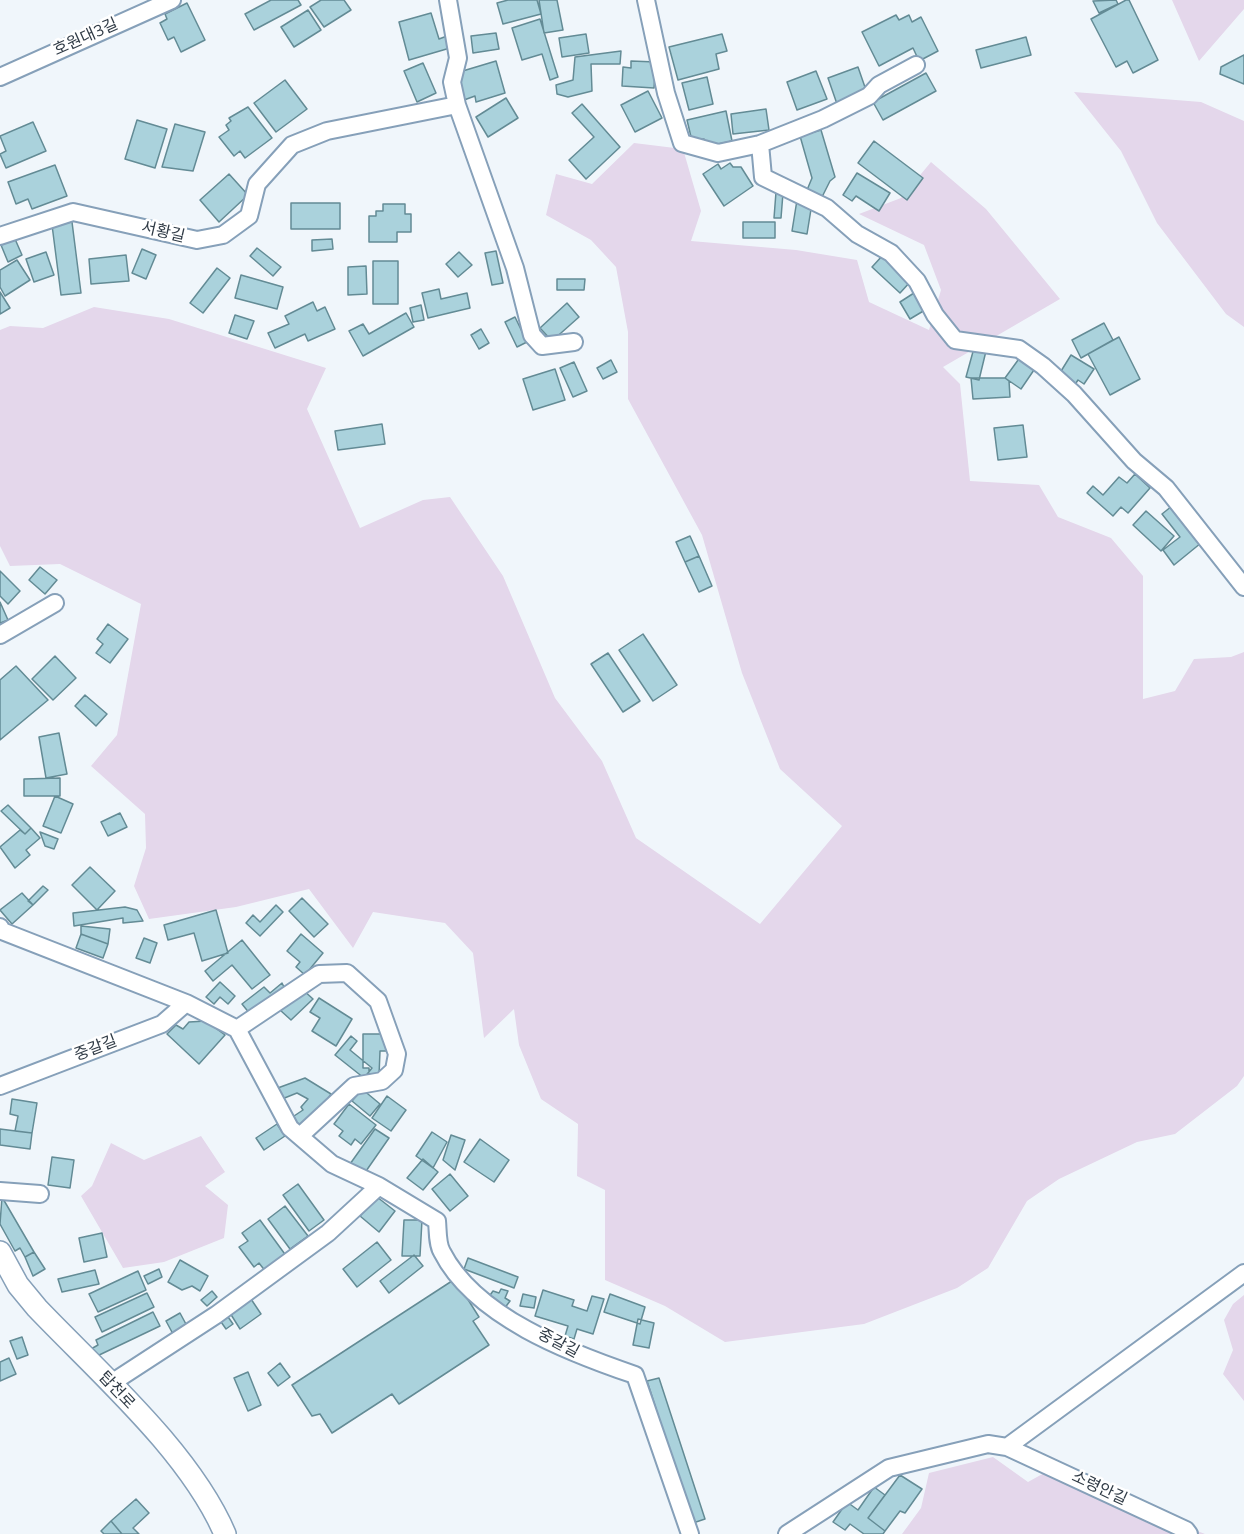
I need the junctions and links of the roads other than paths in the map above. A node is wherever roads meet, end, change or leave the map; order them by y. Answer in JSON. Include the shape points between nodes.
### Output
{"nodes":[{"id":1,"x":172,"y":0,"type":"edge"},
{"id":2,"x":448,"y":0,"type":"edge"},
{"id":3,"x":646,"y":0,"type":"edge"},
{"id":4,"x":916,"y":65,"type":"dead end"},
{"id":5,"x":0,"y":76,"type":"edge"},
{"id":6,"x":457,"y":105,"type":"junction"},
{"id":7,"x":760,"y":144,"type":"junction"},
{"id":8,"x":0,"y":236,"type":"edge"},
{"id":9,"x":574,"y":342,"type":"dead end"},
{"id":10,"x":1244,"y":586,"type":"edge"},
{"id":11,"x":55,"y":603,"type":"dead end"},
{"id":12,"x":0,"y":635,"type":"edge"},
{"id":13,"x":0,"y":927,"type":"edge"},
{"id":14,"x":186,"y":1004,"type":"junction"},
{"id":15,"x":237,"y":1029,"type":"junction"},
{"id":16,"x":0,"y":1086,"type":"edge"},
{"id":17,"x":300,"y":1136,"type":"junction"},
{"id":18,"x":379,"y":1186,"type":"junction"},
{"id":19,"x":0,"y":1191,"type":"edge"},
{"id":20,"x":40,"y":1194,"type":"dead end"},
{"id":21,"x":0,"y":1252,"type":"edge"},
{"id":22,"x":1244,"y":1273,"type":"edge"},
{"id":23,"x":110,"y":1384,"type":"junction"},
{"id":24,"x":1007,"y":1447,"type":"junction"},
{"id":25,"x":225,"y":1534,"type":"edge"},
{"id":26,"x":690,"y":1534,"type":"edge"},
{"id":27,"x":787,"y":1534,"type":"edge"},
{"id":28,"x":1189,"y":1534,"type":"edge"}],
"edges":[{"from":1,"to":5,"type":"street","name":"호원대3길"},
{"from":2,"to":6,"type":"street","via":[[458,58],[452,82]]},
{"from":3,"to":7,"type":"street","via":[[666,93],[682,143],[718,153]]},
{"from":4,"to":7,"type":"street","via":[[849,106]]},
{"from":6,"to":8,"type":"street","name":"서황길","via":[[327,131],[292,145],[256,184],[249,216],[223,235],[197,240],[73,212]]},
{"from":6,"to":9,"type":"street","via":[[515,268],[532,335],[542,346]]},
{"from":7,"to":10,"type":"street","via":[[763,177],[827,208],[857,234],[891,253],[918,281],[935,315],[955,340],[1019,349],[1059,380],[1134,461],[1166,488]]},
{"from":11,"to":12,"type":"street"},
{"from":13,"to":14,"type":"street"},
{"from":14,"to":15,"type":"street"},
{"from":14,"to":16,"type":"street","name":"중갈길","via":[[162,1024]]},
{"from":15,"to":17,"type":"street","name":"중갈길","via":[[290,1128]]},
{"from":15,"to":17,"type":"street","via":[[319,974],[347,973],[378,1001],[397,1054],[394,1070],[382,1081],[354,1086]]},
{"from":17,"to":18,"type":"street","name":"중갈길","via":[[332,1164]]},
{"from":18,"to":23,"type":"street","via":[[319,1240],[216,1315]]},
{"from":18,"to":26,"type":"street","name":"중갈길","via":[[437,1221],[440,1250],[460,1279],[498,1312],[585,1358],[635,1375]]},
{"from":19,"to":20,"type":"street"},
{"from":21,"to":23,"type":"main road","name":"탑천로","via":[[36,1308]]},
{"from":22,"to":24,"type":"street"},
{"from":23,"to":25,"type":"main road","name":"탑천로","via":[[170,1449],[217,1515]]},
{"from":24,"to":27,"type":"street","via":[[988,1444],[889,1468]]},
{"from":24,"to":28,"type":"street","name":"소령안길"}]}
